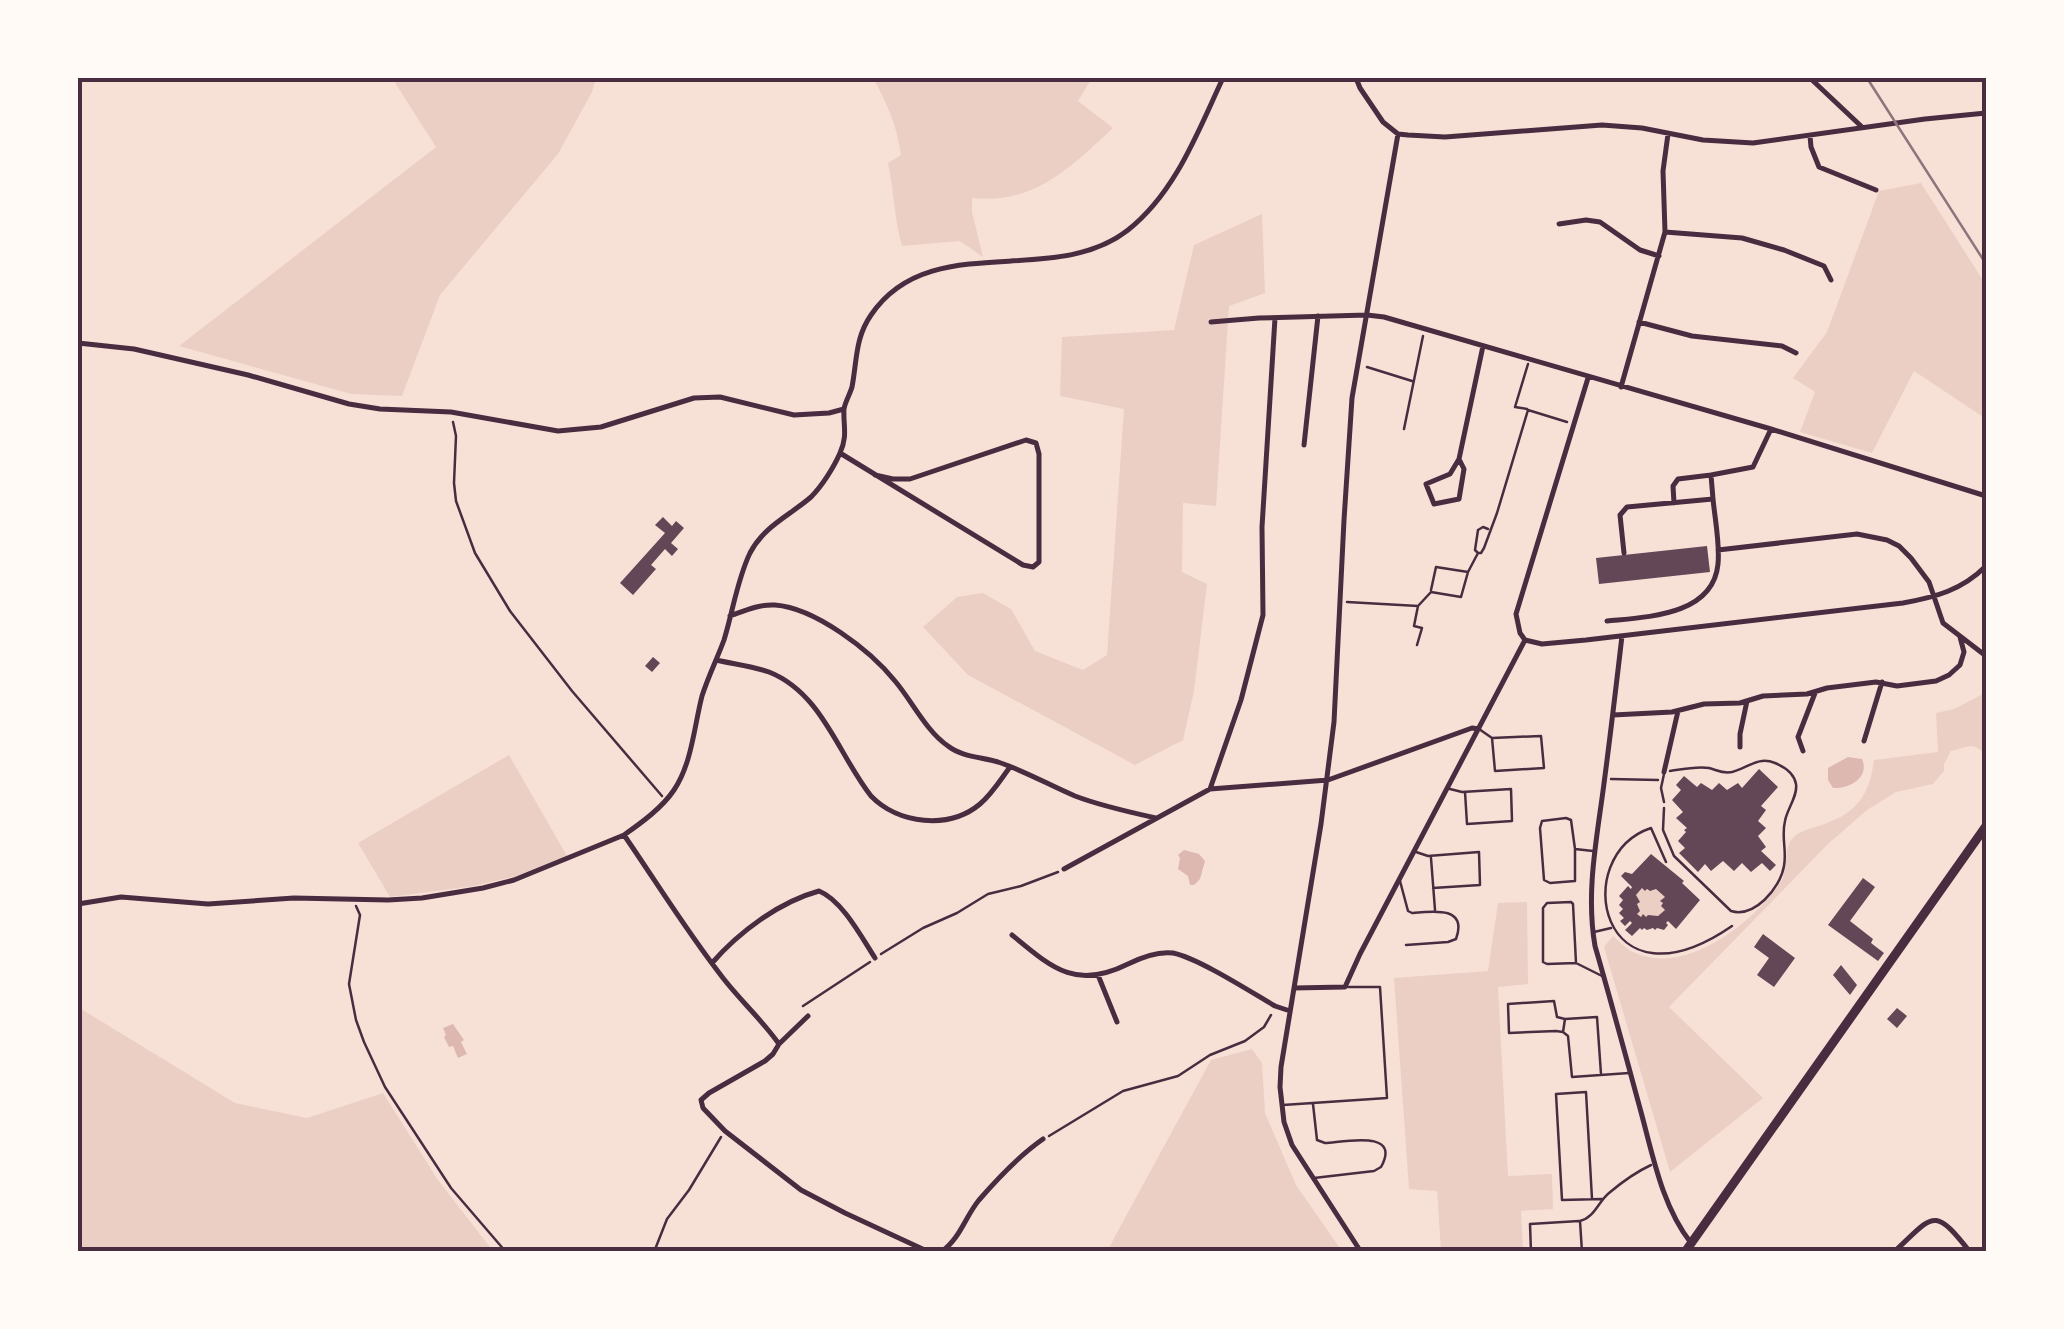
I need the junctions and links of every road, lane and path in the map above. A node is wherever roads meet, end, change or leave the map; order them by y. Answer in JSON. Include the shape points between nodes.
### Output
{"nodes":[{"id":1,"x":1223,"y":78,"type":"edge"},
{"id":2,"x":1356,"y":78,"type":"edge"},
{"id":3,"x":1810,"y":78,"type":"edge"},
{"id":4,"x":1986,"y":114,"type":"edge"},
{"id":5,"x":1862,"y":127,"type":"junction"},
{"id":6,"x":1398,"y":134,"type":"junction"},
{"id":7,"x":1668,"y":134,"type":"junction"},
{"id":8,"x":1810,"y":136,"type":"junction"},
{"id":9,"x":1876,"y":190,"type":"dead end"},
{"id":10,"x":1559,"y":224,"type":"dead end"},
{"id":11,"x":1665,"y":232,"type":"junction"},
{"id":12,"x":1658,"y":256,"type":"junction"},
{"id":13,"x":1831,"y":280,"type":"dead end"},
{"id":14,"x":1367,"y":315,"type":"junction"},
{"id":15,"x":1318,"y":316,"type":"junction"},
{"id":16,"x":1275,"y":318,"type":"junction"},
{"id":17,"x":1211,"y":322,"type":"dead end"},
{"id":18,"x":1639,"y":322,"type":"junction"},
{"id":19,"x":1425,"y":330,"type":"junction"},
{"id":20,"x":78,"y":343,"type":"edge"},
{"id":21,"x":1484,"y":346,"type":"junction"},
{"id":22,"x":1796,"y":353,"type":"dead end"},
{"id":23,"x":1529,"y":360,"type":"junction"},
{"id":24,"x":1357,"y":366,"type":"junction"},
{"id":25,"x":1588,"y":378,"type":"junction"},
{"id":26,"x":1413,"y":381,"type":"junction"},
{"id":27,"x":1621,"y":386,"type":"junction"},
{"id":28,"x":844,"y":408,"type":"junction"},
{"id":29,"x":1528,"y":410,"type":"junction"},
{"id":30,"x":451,"y":412,"type":"junction"},
{"id":31,"x":1573,"y":424,"type":"junction"},
{"id":32,"x":1404,"y":428,"type":"dead end"},
{"id":33,"x":1771,"y":429,"type":"junction"},
{"id":34,"x":1304,"y":445,"type":"dead end"},
{"id":35,"x":840,"y":454,"type":"junction"},
{"id":36,"x":1459,"y":459,"type":"junction"},
{"id":37,"x":875,"y":475,"type":"junction"},
{"id":38,"x":1711,"y":475,"type":"junction"},
{"id":39,"x":1986,"y":496,"type":"edge"},
{"id":40,"x":1713,"y":500,"type":"junction"},
{"id":41,"x":1674,"y":502,"type":"junction"},
{"id":42,"x":1490,"y":530,"type":"junction"},
{"id":43,"x":1718,"y":550,"type":"junction"},
{"id":44,"x":1478,"y":553,"type":"junction"},
{"id":45,"x":1624,"y":553,"type":"dead end"},
{"id":46,"x":1986,"y":566,"type":"edge"},
{"id":47,"x":1468,"y":572,"type":"junction"},
{"id":48,"x":1431,"y":592,"type":"junction"},
{"id":49,"x":1935,"y":598,"type":"junction"},
{"id":50,"x":1340,"y":602,"type":"junction"},
{"id":51,"x":1418,"y":606,"type":"junction"},
{"id":52,"x":730,"y":616,"type":"junction"},
{"id":53,"x":1654,"y":616,"type":"junction"},
{"id":54,"x":1634,"y":618,"type":"junction"},
{"id":55,"x":1606,"y":621,"type":"dead end"},
{"id":56,"x":1656,"y":631,"type":"junction"},
{"id":57,"x":1635,"y":634,"type":"junction"},
{"id":58,"x":1622,"y":636,"type":"junction"},
{"id":59,"x":1960,"y":637,"type":"junction"},
{"id":60,"x":1524,"y":640,"type":"junction"},
{"id":61,"x":1417,"y":644,"type":"dead end"},
{"id":62,"x":1986,"y":656,"type":"edge"},
{"id":63,"x":716,"y":660,"type":"junction"},
{"id":64,"x":1882,"y":682,"type":"junction"},
{"id":65,"x":1816,"y":692,"type":"junction"},
{"id":66,"x":1747,"y":701,"type":"junction"},
{"id":67,"x":1678,"y":711,"type":"junction"},
{"id":68,"x":1612,"y":716,"type":"junction"},
{"id":69,"x":1479,"y":729,"type":"junction"},
{"id":70,"x":1492,"y":738,"type":"junction"},
{"id":71,"x":1864,"y":741,"type":"dead end"},
{"id":72,"x":1740,"y":747,"type":"dead end"},
{"id":73,"x":1803,"y":750,"type":"dead end"},
{"id":74,"x":1010,"y":767,"type":"junction"},
{"id":75,"x":1663,"y":776,"type":"junction"},
{"id":76,"x":1604,"y":778,"type":"junction"},
{"id":77,"x":1328,"y":780,"type":"junction"},
{"id":78,"x":1448,"y":788,"type":"junction"},
{"id":79,"x":1210,"y":789,"type":"junction"},
{"id":80,"x":1465,"y":792,"type":"junction"},
{"id":81,"x":666,"y":800,"type":"junction"},
{"id":82,"x":1664,"y":802,"type":"joint"},
{"id":83,"x":1156,"y":818,"type":"junction"},
{"id":84,"x":1986,"y":826,"type":"edge"},
{"id":85,"x":624,"y":836,"type":"junction"},
{"id":86,"x":1575,"y":849,"type":"junction"},
{"id":87,"x":1414,"y":851,"type":"junction"},
{"id":88,"x":1595,"y":851,"type":"junction"},
{"id":89,"x":1431,"y":856,"type":"junction"},
{"id":90,"x":1666,"y":862,"type":"dead end"},
{"id":91,"x":1064,"y":869,"type":"joint"},
{"id":92,"x":1400,"y":879,"type":"junction"},
{"id":93,"x":1433,"y":888,"type":"junction"},
{"id":94,"x":341,"y":898,"type":"junction"},
{"id":95,"x":78,"y":904,"type":"edge"},
{"id":96,"x":1435,"y":911,"type":"junction"},
{"id":97,"x":1732,"y":926,"type":"dead end"},
{"id":98,"x":1612,"y":928,"type":"junction"},
{"id":99,"x":1592,"y":932,"type":"junction"},
{"id":100,"x":1012,"y":936,"type":"dead end"},
{"id":101,"x":1406,"y":944,"type":"dead end"},
{"id":102,"x":875,"y":958,"type":"junction"},
{"id":103,"x":712,"y":963,"type":"junction"},
{"id":104,"x":1576,"y":963,"type":"junction"},
{"id":105,"x":1098,"y":975,"type":"junction"},
{"id":106,"x":1603,"y":976,"type":"junction"},
{"id":107,"x":1345,"y":987,"type":"junction"},
{"id":108,"x":1294,"y":988,"type":"junction"},
{"id":109,"x":803,"y":1006,"type":"dead end"},
{"id":110,"x":1275,"y":1006,"type":"junction"},
{"id":111,"x":1290,"y":1011,"type":"junction"},
{"id":112,"x":808,"y":1016,"type":"dead end"},
{"id":113,"x":1566,"y":1019,"type":"junction"},
{"id":114,"x":1117,"y":1022,"type":"dead end"},
{"id":115,"x":1564,"y":1032,"type":"junction"},
{"id":116,"x":778,"y":1044,"type":"junction"},
{"id":117,"x":1630,"y":1072,"type":"junction"},
{"id":118,"x":1601,"y":1076,"type":"junction"},
{"id":119,"x":1314,"y":1103,"type":"junction"},
{"id":120,"x":1282,"y":1105,"type":"junction"},
{"id":121,"x":725,"y":1130,"type":"junction"},
{"id":122,"x":1044,"y":1139,"type":"joint"},
{"id":123,"x":1655,"y":1163,"type":"junction"},
{"id":124,"x":1312,"y":1178,"type":"junction"},
{"id":125,"x":1592,"y":1199,"type":"junction"},
{"id":126,"x":1602,"y":1199,"type":"junction"},
{"id":127,"x":1580,"y":1221,"type":"junction"},
{"id":128,"x":1688,"y":1247,"type":"edge"},
{"id":129,"x":506,"y":1252,"type":"edge"},
{"id":130,"x":654,"y":1252,"type":"edge"},
{"id":131,"x":929,"y":1252,"type":"edge"},
{"id":132,"x":941,"y":1252,"type":"edge"},
{"id":133,"x":1361,"y":1252,"type":"edge"},
{"id":134,"x":1531,"y":1252,"type":"edge"},
{"id":135,"x":1582,"y":1252,"type":"edge"},
{"id":136,"x":1894,"y":1252,"type":"edge"},
{"id":137,"x":1970,"y":1252,"type":"edge"}],
"edges":[{"from":1,"to":28,"type":"street","via":[[1169,185],[1116,238],[1071,256],[944,268],[890,292],[861,334]]},
{"from":2,"to":6,"type":"street"},
{"from":3,"to":5,"type":"street"},
{"from":4,"to":5,"type":"street"},
{"from":5,"to":8,"type":"street"},
{"from":6,"to":7,"type":"street","via":[[1445,137],[1602,125]]},
{"from":6,"to":14,"type":"street"},
{"from":7,"to":8,"type":"street","via":[[1754,144]]},
{"from":7,"to":11,"type":"street"},
{"from":8,"to":9,"type":"street","via":[[1819,167]]},
{"from":10,"to":12,"type":"street","via":[[1600,222]]},
{"from":11,"to":12,"type":"street"},
{"from":11,"to":13,"type":"street","via":[[1764,243],[1824,266]]},
{"from":12,"to":18,"type":"street"},
{"from":14,"to":15,"type":"street"},
{"from":14,"to":19,"type":"street"},
{"from":14,"to":24,"type":"street"},
{"from":15,"to":16,"type":"street"},
{"from":15,"to":34,"type":"street"},
{"from":16,"to":17,"type":"street"},
{"from":16,"to":79,"type":"street","via":[[1263,614]]},
{"from":18,"to":22,"type":"street"},
{"from":18,"to":27,"type":"street"},
{"from":19,"to":21,"type":"street"},
{"from":19,"to":26,"type":"path"},
{"from":20,"to":30,"type":"street","via":[[134,349],[349,404]]},
{"from":21,"to":23,"type":"street"},
{"from":21,"to":36,"type":"street"},
{"from":23,"to":25,"type":"street"},
{"from":23,"to":29,"type":"path","via":[[1515,407]]},
{"from":24,"to":26,"type":"path"},
{"from":24,"to":50,"type":"street"},
{"from":25,"to":27,"type":"street"},
{"from":25,"to":31,"type":"street"},
{"from":26,"to":32,"type":"path"},
{"from":27,"to":33,"type":"street"},
{"from":28,"to":30,"type":"street","via":[[794,415],[694,398],[602,428],[558,431]]},
{"from":28,"to":35,"type":"street"},
{"from":29,"to":31,"type":"path"},
{"from":29,"to":42,"type":"path"},
{"from":30,"to":81,"type":"path","via":[[456,501],[475,553],[510,611]]},
{"from":31,"to":60,"type":"street","via":[[1516,614]]},
{"from":33,"to":38,"type":"street","via":[[1754,467]]},
{"from":33,"to":39,"type":"street"},
{"from":35,"to":37,"type":"street"},
{"from":35,"to":52,"type":"street","via":[[812,495],[755,544]]},
{"from":36,"to":36,"type":"street","via":[[1459,499],[1434,504],[1426,484],[1450,474]]},
{"from":37,"to":37,"type":"street","via":[[1024,565],[1040,562],[1036,443],[910,479]]},
{"from":38,"to":40,"type":"street"},
{"from":38,"to":41,"type":"street","via":[[1678,480]]},
{"from":40,"to":41,"type":"street"},
{"from":40,"to":43,"type":"street"},
{"from":41,"to":45,"type":"street","via":[[1622,510]]},
{"from":42,"to":44,"type":"path"},
{"from":42,"to":44,"type":"path","via":[[1480,528]]},
{"from":43,"to":49,"type":"street","via":[[1873,535],[1912,558]]},
{"from":43,"to":53,"type":"street","via":[[1715,576],[1699,598]]},
{"from":44,"to":47,"type":"path"},
{"from":46,"to":49,"type":"street"},
{"from":47,"to":48,"type":"path","via":[[1461,597]]},
{"from":47,"to":48,"type":"path","via":[[1436,567]]},
{"from":48,"to":51,"type":"path"},
{"from":49,"to":56,"type":"street"},
{"from":49,"to":59,"type":"street","via":[[1942,623]]},
{"from":50,"to":51,"type":"path"},
{"from":50,"to":77,"type":"street"},
{"from":51,"to":61,"type":"path"},
{"from":52,"to":63,"type":"street"},
{"from":52,"to":74,"type":"street","via":[[774,605],[812,617],[872,657],[948,747]]},
{"from":53,"to":54,"type":"street"},
{"from":53,"to":56,"type":"street"},
{"from":54,"to":55,"type":"street"},
{"from":54,"to":57,"type":"street"},
{"from":56,"to":57,"type":"street"},
{"from":57,"to":58,"type":"street"},
{"from":58,"to":60,"type":"street"},
{"from":58,"to":68,"type":"street"},
{"from":59,"to":62,"type":"street"},
{"from":59,"to":64,"type":"street","via":[[1962,659],[1946,677],[1897,686]]},
{"from":60,"to":69,"type":"street"},
{"from":63,"to":74,"type":"street","via":[[762,670],[800,690],[871,796],[898,814],[937,820],[963,814]]},
{"from":63,"to":81,"type":"street","via":[[683,774]]},
{"from":64,"to":65,"type":"street"},
{"from":64,"to":71,"type":"street"},
{"from":65,"to":66,"type":"street"},
{"from":65,"to":73,"type":"street","via":[[1798,737]]},
{"from":66,"to":67,"type":"street"},
{"from":66,"to":72,"type":"street"},
{"from":67,"to":68,"type":"street"},
{"from":67,"to":75,"type":"street"},
{"from":68,"to":76,"type":"street"},
{"from":69,"to":70,"type":"lane"},
{"from":69,"to":77,"type":"street"},
{"from":69,"to":78,"type":"street"},
{"from":70,"to":70,"type":"lane","via":[[1494,770],[1544,768],[1542,736]]},
{"from":74,"to":83,"type":"street","via":[[1078,797]]},
{"from":75,"to":76,"type":"path"},
{"from":75,"to":82,"type":"lane"},
{"from":75,"to":82,"type":"path","via":[[1705,768],[1728,772],[1766,760],[1791,774],[1796,787],[1784,822],[1779,881],[1744,913],[1731,911],[1680,864],[1665,837]]},
{"from":76,"to":88,"type":"street"},
{"from":77,"to":79,"type":"street"},
{"from":77,"to":108,"type":"street"},
{"from":78,"to":80,"type":"lane"},
{"from":78,"to":87,"type":"street"},
{"from":79,"to":83,"type":"street"},
{"from":80,"to":80,"type":"lane","via":[[1510,789],[1512,822],[1467,824]]},
{"from":81,"to":85,"type":"street"},
{"from":83,"to":91,"type":"street"},
{"from":84,"to":128,"type":"main road"},
{"from":85,"to":94,"type":"street","via":[[482,888],[410,899]]},
{"from":85,"to":103,"type":"street"},
{"from":86,"to":86,"type":"lane","via":[[1571,820],[1542,821],[1544,880],[1576,881]]},
{"from":86,"to":88,"type":"lane"},
{"from":87,"to":89,"type":"lane"},
{"from":87,"to":92,"type":"street"},
{"from":88,"to":99,"type":"street"},
{"from":89,"to":93,"type":"lane"},
{"from":89,"to":93,"type":"lane","via":[[1478,852],[1480,885]]},
{"from":90,"to":98,"type":"lane","via":[[1651,828],[1622,850],[1606,888]]},
{"from":91,"to":102,"type":"path","via":[[988,894]]},
{"from":92,"to":96,"type":"lane","via":[[1408,911]]},
{"from":92,"to":107,"type":"street"},
{"from":93,"to":96,"type":"lane"},
{"from":94,"to":95,"type":"street","via":[[208,904],[121,897]]},
{"from":94,"to":129,"type":"path","via":[[358,907],[360,916],[349,984],[378,1072],[450,1188]]},
{"from":96,"to":101,"type":"lane","via":[[1456,919],[1456,939]]},
{"from":97,"to":98,"type":"lane","via":[[1702,944],[1662,953],[1635,948]]},
{"from":98,"to":99,"type":"lane"},
{"from":99,"to":106,"type":"street"},
{"from":100,"to":105,"type":"street","via":[[1058,970]]},
{"from":102,"to":103,"type":"street","via":[[837,903],[820,891],[770,914]]},
{"from":102,"to":109,"type":"path"},
{"from":103,"to":116,"type":"street"},
{"from":104,"to":104,"type":"lane","via":[[1544,962],[1547,903],[1573,904]]},
{"from":104,"to":106,"type":"lane"},
{"from":105,"to":110,"type":"street","via":[[1151,954],[1178,954]]},
{"from":105,"to":114,"type":"street"},
{"from":106,"to":117,"type":"street"},
{"from":107,"to":108,"type":"street"},
{"from":107,"to":119,"type":"lane","via":[[1380,987],[1388,1098]]},
{"from":108,"to":111,"type":"street"},
{"from":110,"to":111,"type":"street"},
{"from":110,"to":122,"type":"path","via":[[1245,1041],[1178,1076],[1122,1091]]},
{"from":111,"to":120,"type":"street"},
{"from":112,"to":116,"type":"street"},
{"from":113,"to":115,"type":"lane"},
{"from":113,"to":115,"type":"lane","via":[[1557,1017],[1554,1002],[1508,1004],[1509,1033]]},
{"from":113,"to":118,"type":"lane","via":[[1597,1017]]},
{"from":115,"to":118,"type":"lane","via":[[1572,1077]]},
{"from":116,"to":121,"type":"street","via":[[770,1058],[701,1100]]},
{"from":117,"to":118,"type":"lane"},
{"from":117,"to":123,"type":"street"},
{"from":119,"to":120,"type":"lane"},
{"from":119,"to":124,"type":"lane","via":[[1318,1140],[1376,1140],[1386,1154],[1374,1171]]},
{"from":120,"to":124,"type":"street","via":[[1292,1145]]},
{"from":121,"to":130,"type":"path","via":[[667,1219]]},
{"from":121,"to":131,"type":"street","via":[[801,1190]]},
{"from":122,"to":132,"type":"street","via":[[979,1200]]},
{"from":123,"to":126,"type":"lane"},
{"from":123,"to":128,"type":"street"},
{"from":124,"to":133,"type":"street"},
{"from":125,"to":125,"type":"lane","via":[[1586,1092],[1556,1094],[1562,1200]]},
{"from":125,"to":126,"type":"lane"},
{"from":126,"to":127,"type":"lane"},
{"from":127,"to":134,"type":"lane","via":[[1530,1224]]},
{"from":127,"to":135,"type":"lane"},
{"from":136,"to":137,"type":"street","via":[[1939,1219]]}]}
